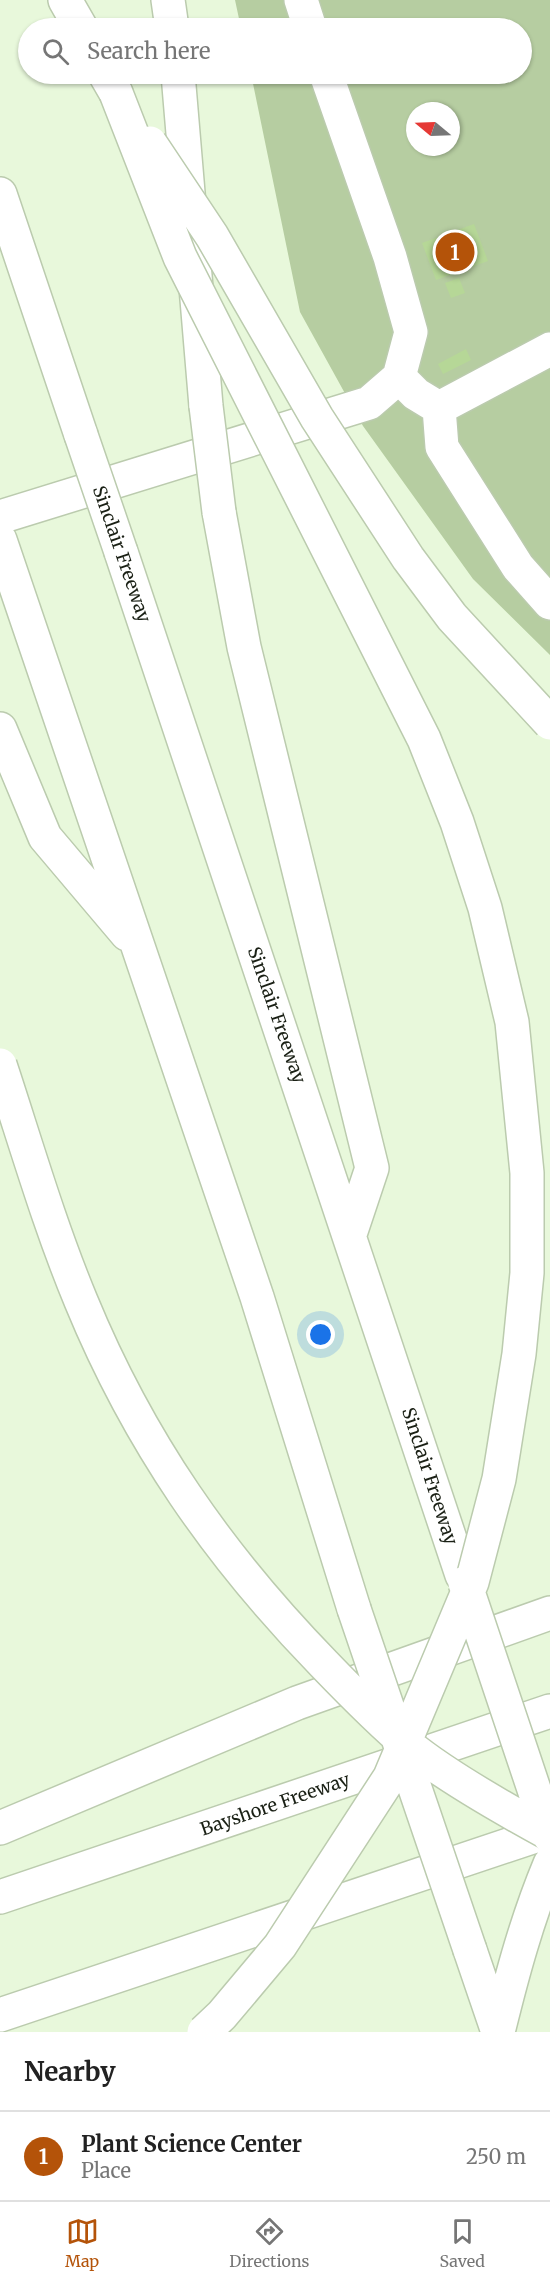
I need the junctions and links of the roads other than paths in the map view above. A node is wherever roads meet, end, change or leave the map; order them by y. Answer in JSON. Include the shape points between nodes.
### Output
{"nodes":[{"id":1,"x":65,"y":0,"type":"edge"},
{"id":2,"x":168,"y":0,"type":"edge"},
{"id":3,"x":301,"y":0,"type":"edge"},
{"id":4,"x":75,"y":18,"type":"edge"},
{"id":5,"x":171,"y":18,"type":"edge"},
{"id":6,"x":307,"y":18,"type":"edge"},
{"id":7,"x":111,"y":84,"type":"edge"},
{"id":8,"x":112,"y":84,"type":"edge"},
{"id":9,"x":179,"y":84,"type":"edge"},
{"id":10,"x":329,"y":84,"type":"edge"},
{"id":11,"x":0,"y":195,"type":"edge"},
{"id":12,"x":550,"y":349,"type":"edge"},
{"id":13,"x":399,"y":377,"type":"junction"},
{"id":14,"x":439,"y":408,"type":"junction"},
{"id":15,"x":0,"y":517,"type":"edge"},
{"id":16,"x":0,"y":540,"type":"edge"},
{"id":17,"x":546,"y":591,"type":"edge"},
{"id":18,"x":550,"y":723,"type":"edge"},
{"id":19,"x":0,"y":729,"type":"edge"},
{"id":20,"x":139,"y":948,"type":"junction"},
{"id":21,"x":0,"y":1065,"type":"edge"},
{"id":22,"x":350,"y":1234,"type":"junction"},
{"id":23,"x":550,"y":1613,"type":"edge"},
{"id":24,"x":550,"y":1711,"type":"edge"},
{"id":25,"x":0,"y":1828,"type":"edge"},
{"id":26,"x":550,"y":1834,"type":"edge"},
{"id":27,"x":550,"y":1864,"type":"edge"},
{"id":28,"x":0,"y":1897,"type":"edge"},
{"id":29,"x":0,"y":2015,"type":"edge"},
{"id":30,"x":204,"y":2032,"type":"edge"},
{"id":31,"x":498,"y":2032,"type":"edge"}],
"edges":[{"from":1,"to":4,"type":"main road"},
{"from":2,"to":5,"type":"main road"},
{"from":3,"to":6,"type":"main road"},
{"from":7,"to":30,"type":"main road","bridge":true,"via":[[180,257],[424,739],[457,822],[485,908],[512,1022],[527,1173],[527,1273],[519,1354],[500,1479],[472,1582],[390,1777],[280,1946]]},
{"from":8,"to":18,"type":"main road","bridge":true,"via":[[212,236],[317,418],[408,558],[452,617]]},
{"from":9,"to":22,"type":"main road","bridge":true,"via":[[206,406],[219,512],[244,647],[372,1168]]},
{"from":10,"to":13,"type":"main road","via":[[390,257],[411,332]]},
{"from":11,"to":22,"type":"main road","name":"Sinclair Freeway","bridge":true},
{"from":12,"to":14,"type":"main road"},
{"from":13,"to":14,"type":"main road","via":[[416,394]]},
{"from":13,"to":15,"type":"main road","via":[[369,403]]},
{"from":14,"to":17,"type":"main road","via":[[442,447],[518,567]]},
{"from":16,"to":20,"type":"main road"},
{"from":19,"to":20,"type":"main road","via":[[45,837]]},
{"from":20,"to":31,"type":"main road","bridge":true,"via":[[257,1297],[354,1610]]},
{"from":21,"to":26,"type":"main road","bridge":true,"via":[[81,1300],[126,1396],[191,1507],[291,1631],[410,1746]]},
{"from":22,"to":26,"type":"main road","name":"Sinclair Freeway","bridge":true},
{"from":23,"to":25,"type":"main road","via":[[297,1703]]},
{"from":24,"to":28,"type":"main road","name":"Bayshore Freeway"},
{"from":26,"to":29,"type":"main road"},
{"from":27,"to":31,"type":"main road","via":[[511,1977]]}]}
